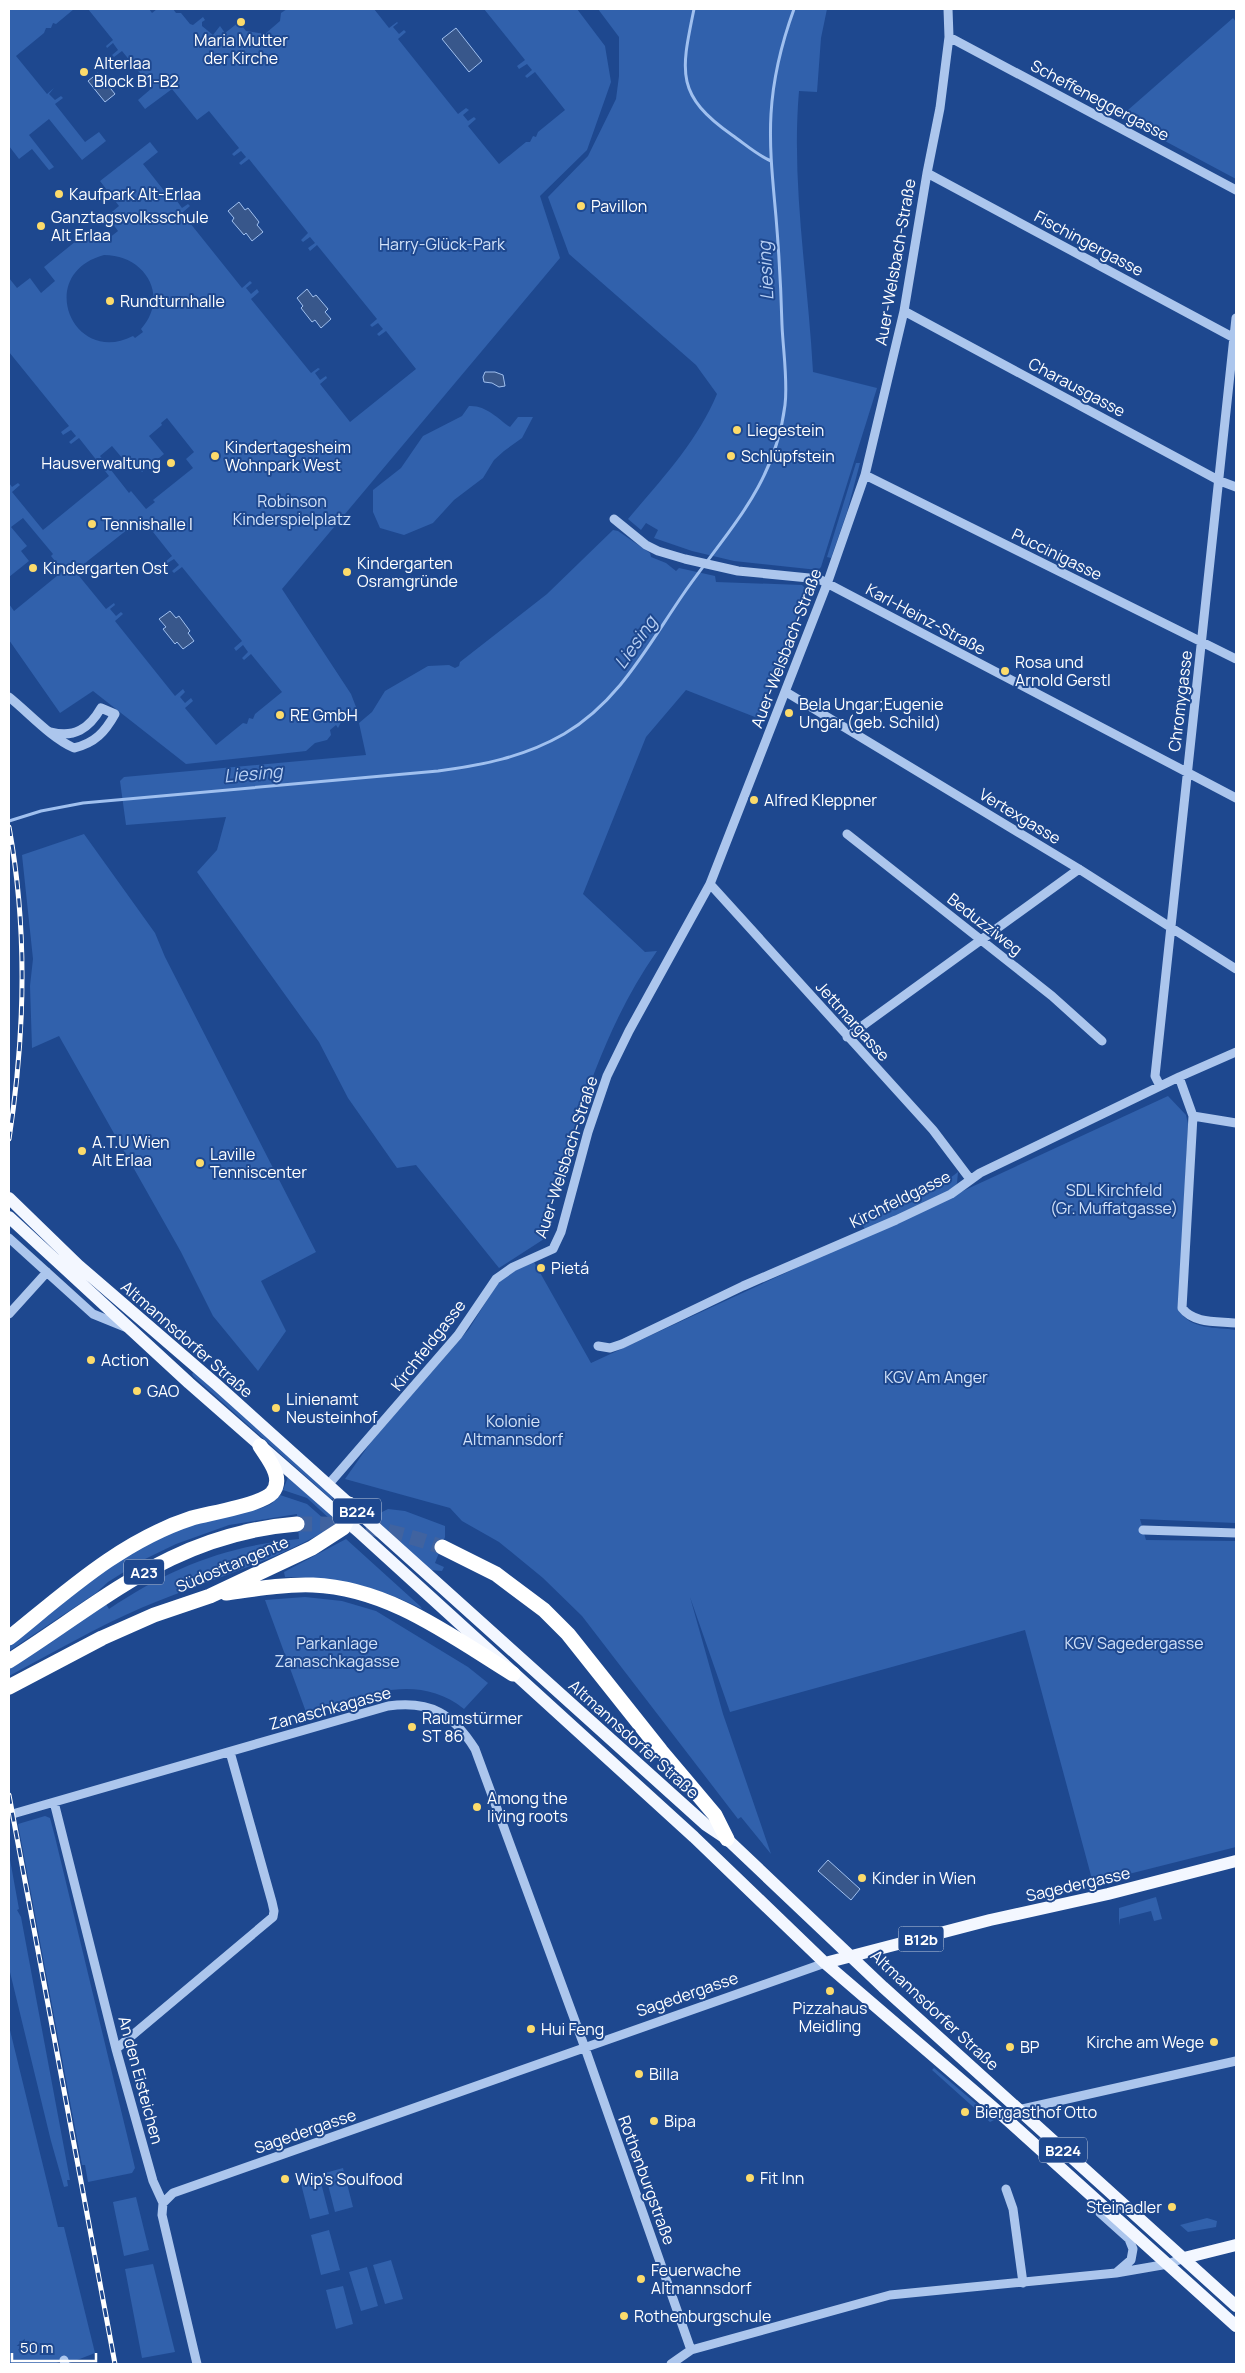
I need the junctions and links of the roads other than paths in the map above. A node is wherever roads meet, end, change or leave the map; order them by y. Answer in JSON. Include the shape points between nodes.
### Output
{"nodes":[{"id":1,"x":948,"y":9,"type":"edge"},
{"id":2,"x":949,"y":36,"type":"junction"},
{"id":3,"x":927,"y":174,"type":"junction"},
{"id":4,"x":1236,"y":190,"type":"edge"},
{"id":5,"x":904,"y":311,"type":"junction"},
{"id":6,"x":1236,"y":318,"type":"edge"},
{"id":7,"x":1235,"y":339,"type":"edge"},
{"id":8,"x":865,"y":475,"type":"junction"},
{"id":9,"x":1220,"y":481,"type":"junction"},
{"id":10,"x":1236,"y":486,"type":"edge"},
{"id":11,"x":614,"y":519,"type":"dead end"},
{"id":12,"x":827,"y":584,"type":"junction"},
{"id":13,"x":1203,"y":642,"type":"junction"},
{"id":14,"x":1236,"y":659,"type":"edge"},
{"id":15,"x":786,"y":692,"type":"junction"},
{"id":16,"x":9,"y":696,"type":"edge"},
{"id":17,"x":51,"y":732,"type":"junction"},
{"id":18,"x":1187,"y":774,"type":"junction"},
{"id":19,"x":1236,"y":798,"type":"edge"},
{"id":20,"x":847,"y":834,"type":"dead end"},
{"id":21,"x":1079,"y":869,"type":"junction"},
{"id":22,"x":710,"y":884,"type":"junction"},
{"id":23,"x":1170,"y":927,"type":"junction"},
{"id":24,"x":982,"y":940,"type":"junction"},
{"id":25,"x":1236,"y":969,"type":"edge"},
{"id":26,"x":847,"y":1037,"type":"junction"},
{"id":27,"x":1102,"y":1041,"type":"dead end"},
{"id":28,"x":1236,"y":1052,"type":"edge"},
{"id":29,"x":1179,"y":1077,"type":"junction"},
{"id":30,"x":1160,"y":1086,"type":"junction"},
{"id":31,"x":1193,"y":1116,"type":"junction"},
{"id":32,"x":1236,"y":1124,"type":"edge"},
{"id":33,"x":970,"y":1179,"type":"junction"},
{"id":34,"x":9,"y":1198,"type":"edge"},
{"id":35,"x":9,"y":1217,"type":"edge"},
{"id":36,"x":9,"y":1238,"type":"edge"},
{"id":37,"x":537,"y":1255,"type":"joint"},
{"id":38,"x":47,"y":1272,"type":"junction"},
{"id":39,"x":9,"y":1314,"type":"edge"},
{"id":40,"x":1236,"y":1323,"type":"edge"},
{"id":41,"x":132,"y":1330,"type":"junction"},
{"id":42,"x":598,"y":1346,"type":"dead end"},
{"id":43,"x":260,"y":1446,"type":"junction"},
{"id":44,"x":328,"y":1485,"type":"junction"},
{"id":45,"x":349,"y":1504,"type":"junction"},
{"id":46,"x":347,"y":1522,"type":"junction"},
{"id":47,"x":297,"y":1524,"type":"tunnel mouth"},
{"id":48,"x":1143,"y":1530,"type":"dead end"},
{"id":49,"x":1236,"y":1533,"type":"edge"},
{"id":50,"x":442,"y":1547,"type":"tunnel mouth"},
{"id":51,"x":210,"y":1596,"type":"junction"},
{"id":52,"x":9,"y":1638,"type":"edge"},
{"id":53,"x":9,"y":1661,"type":"edge"},
{"id":54,"x":513,"y":1674,"type":"junction"},
{"id":55,"x":9,"y":1687,"type":"edge"},
{"id":56,"x":230,"y":1752,"type":"junction"},
{"id":57,"x":54,"y":1802,"type":"junction"},
{"id":58,"x":16,"y":1813,"type":"tunnel mouth"},
{"id":59,"x":727,"y":1839,"type":"junction"},
{"id":60,"x":1236,"y":1861,"type":"edge"},
{"id":61,"x":852,"y":1957,"type":"junction"},
{"id":62,"x":825,"y":1964,"type":"junction"},
{"id":63,"x":116,"y":2048,"type":"junction"},
{"id":64,"x":585,"y":2048,"type":"junction"},
{"id":65,"x":1236,"y":2061,"type":"edge"},
{"id":66,"x":1018,"y":2110,"type":"junction"},
{"id":67,"x":1006,"y":2189,"type":"dead end"},
{"id":68,"x":1098,"y":2201,"type":"junction"},
{"id":69,"x":163,"y":2203,"type":"junction"},
{"id":70,"x":1236,"y":2245,"type":"edge"},
{"id":71,"x":1184,"y":2258,"type":"junction"},
{"id":72,"x":1168,"y":2264,"type":"junction"},
{"id":73,"x":1116,"y":2273,"type":"junction"},
{"id":74,"x":1023,"y":2283,"type":"junction"},
{"id":75,"x":1236,"y":2306,"type":"edge"},
{"id":76,"x":1236,"y":2326,"type":"edge"},
{"id":77,"x":691,"y":2350,"type":"junction"},
{"id":78,"x":197,"y":2364,"type":"edge"},
{"id":79,"x":671,"y":2364,"type":"edge"}],
"edges":[{"from":1,"to":2,"type":"street","name":"Auer-Welsbach-Straße"},
{"from":2,"to":3,"type":"street","name":"Auer-Welsbach-Straße"},
{"from":2,"to":4,"type":"street","name":"Scheffeneggergasse"},
{"from":3,"to":5,"type":"street","name":"Auer-Welsbach-Straße"},
{"from":3,"to":7,"type":"street","name":"Fischingergasse"},
{"from":5,"to":8,"type":"street","name":"Auer-Welsbach-Straße"},
{"from":5,"to":9,"type":"street","name":"Charausgasse"},
{"from":6,"to":7,"type":"street","name":"Chromygasse"},
{"from":7,"to":9,"type":"street","name":"Chromygasse"},
{"from":8,"to":12,"type":"street","name":"Auer-Welsbach-Straße"},
{"from":8,"to":13,"type":"street","name":"Puccinigasse"},
{"from":9,"to":10,"type":"street","name":"Charausgasse"},
{"from":9,"to":13,"type":"street","name":"Chromygasse"},
{"from":11,"to":12,"type":"street","name":"Karl-Heinz-Straße","via":[[646,545],[685,560],[819,579]]},
{"from":12,"to":15,"type":"street","name":"Auer-Welsbach-Straße"},
{"from":12,"to":18,"type":"street","name":"Karl-Heinz-Straße"},
{"from":13,"to":14,"type":"street","name":"Puccinigasse"},
{"from":13,"to":18,"type":"street","name":"Chromygasse"},
{"from":15,"to":21,"type":"street","name":"Vertexgasse"},
{"from":15,"to":22,"type":"street","name":"Auer-Welsbach-Straße"},
{"from":16,"to":17,"type":"street"},
{"from":17,"to":17,"type":"street","via":[[74,748],[104,731],[115,714],[101,708],[82,730],[70,734]]},
{"from":18,"to":19,"type":"street","name":"Karl-Heinz-Straße"},
{"from":18,"to":23,"type":"street","name":"Chromygasse"},
{"from":20,"to":24,"type":"street","name":"Beduzziweg"},
{"from":21,"to":23,"type":"street","name":"Vertexgasse"},
{"from":21,"to":24,"type":"street"},
{"from":22,"to":26,"type":"street","name":"Jettmargasse"},
{"from":22,"to":37,"type":"street","name":"Auer-Welsbach-Straße","via":[[607,1076],[558,1242],[552,1249]]},
{"from":23,"to":25,"type":"street","name":"Vertexgasse"},
{"from":23,"to":30,"type":"street","name":"Chromygasse","via":[[1155,1076]]},
{"from":24,"to":26,"type":"street"},
{"from":24,"to":27,"type":"street","name":"Beduzziweg"},
{"from":26,"to":33,"type":"street","name":"Jettmargasse","via":[[933,1130]]},
{"from":28,"to":29,"type":"street","name":"Kirchfeldgasse"},
{"from":29,"to":30,"type":"street","name":"Kirchfeldgasse"},
{"from":29,"to":31,"type":"street"},
{"from":30,"to":33,"type":"street","name":"Kirchfeldgasse"},
{"from":31,"to":32,"type":"street"},
{"from":31,"to":40,"type":"street","via":[[1182,1308],[1198,1319]]},
{"from":33,"to":42,"type":"street","name":"Kirchfeldgasse","via":[[951,1194],[918,1210],[743,1286],[622,1344],[610,1348]]},
{"from":34,"to":44,"type":"main road","name":"Altmannsdorfer Straße","number":"B224","via":[[106,1290]]},
{"from":35,"to":41,"type":"main road","name":"Altmannsdorfer Straße","number":"B224"},
{"from":36,"to":38,"type":"street","name":"Altmannsdorfer Straße"},
{"from":37,"to":44,"type":"street","name":"Kirchfeldgasse","via":[[496,1279],[458,1334]]},
{"from":38,"to":39,"type":"street"},
{"from":38,"to":41,"type":"street","name":"Altmannsdorfer Straße","via":[[93,1314]]},
{"from":41,"to":43,"type":"main road","name":"Altmannsdorfer Straße","number":"B224"},
{"from":43,"to":46,"type":"main road","name":"Altmannsdorfer Straße","number":"B224"},
{"from":43,"to":52,"type":"highway","via":[[277,1478],[269,1496],[192,1519],[146,1538],[103,1563]]},
{"from":44,"to":45,"type":"main road","name":"Altmannsdorfer Straße","number":"B224"},
{"from":45,"to":46,"type":"highway"},
{"from":45,"to":59,"type":"main road","name":"Altmannsdorfer Straße","number":"B224","via":[[706,1825]]},
{"from":46,"to":51,"type":"highway","name":"Südosttangente","via":[[332,1536]]},
{"from":46,"to":54,"type":"main road","name":"Altmannsdorfer Straße","number":"B224"},
{"from":47,"to":53,"type":"highway","name":"Südosttangente","number":"A23","via":[[239,1533],[179,1554],[128,1581]]},
{"from":48,"to":49,"type":"street"},
{"from":50,"to":59,"type":"highway","via":[[496,1574],[544,1610],[568,1634],[716,1815]]},
{"from":51,"to":54,"type":"highway","via":[[295,1585],[324,1586],[366,1594],[422,1618]]},
{"from":51,"to":55,"type":"highway","name":"Südosttangente","via":[[154,1615],[102,1638]]},
{"from":54,"to":62,"type":"main road","name":"Altmannsdorfer Straße","number":"B224","via":[[694,1837]]},
{"from":56,"to":57,"type":"street","name":"Zanaschkagasse"},
{"from":56,"to":63,"type":"street","via":[[272,1902],[273,1917]]},
{"from":56,"to":64,"type":"street","name":"Zanaschkagasse","via":[[388,1706],[421,1705],[450,1718],[463,1730],[475,1749]]},
{"from":57,"to":58,"type":"street","name":"Zanaschkagasse"},
{"from":57,"to":63,"type":"street","name":"An den Eisteichen"},
{"from":59,"to":61,"type":"main road","name":"Altmannsdorfer Straße","number":"B224"},
{"from":60,"to":61,"type":"main road","name":"Sagedergasse","number":"B12b"},
{"from":61,"to":62,"type":"main road","name":"Sagedergasse","number":"B12b"},
{"from":61,"to":66,"type":"main road","name":"Altmannsdorfer Straße","number":"B224"},
{"from":62,"to":64,"type":"street","name":"Sagedergasse"},
{"from":62,"to":68,"type":"main road","name":"Altmannsdorfer Straße","number":"B224"},
{"from":63,"to":69,"type":"street","name":"An den Eisteichen","via":[[153,2181]]},
{"from":64,"to":69,"type":"street","name":"Sagedergasse","via":[[173,2193]]},
{"from":64,"to":77,"type":"street","name":"Rothenburgstraße"},
{"from":65,"to":66,"type":"street"},
{"from":66,"to":71,"type":"main road","name":"Altmannsdorfer Straße","number":"B224"},
{"from":67,"to":74,"type":"street","via":[[1013,2210]]},
{"from":68,"to":72,"type":"main road","name":"Altmannsdorfer Straße","number":"B224"},
{"from":68,"to":73,"type":"street","name":"Altmannsdorfer Straße","via":[[1100,2213],[1132,2244],[1131,2260]]},
{"from":69,"to":78,"type":"street","name":"An den Eisteichen","via":[[162,2215]]},
{"from":70,"to":71,"type":"main road"},
{"from":71,"to":72,"type":"street"},
{"from":71,"to":75,"type":"main road","name":"Altmannsdorfer Straße","number":"B224"},
{"from":72,"to":73,"type":"street"},
{"from":72,"to":76,"type":"main road","name":"Altmannsdorfer Straße","number":"B224"},
{"from":73,"to":74,"type":"street"},
{"from":74,"to":77,"type":"street","via":[[890,2295]]},
{"from":77,"to":79,"type":"street"}]}
